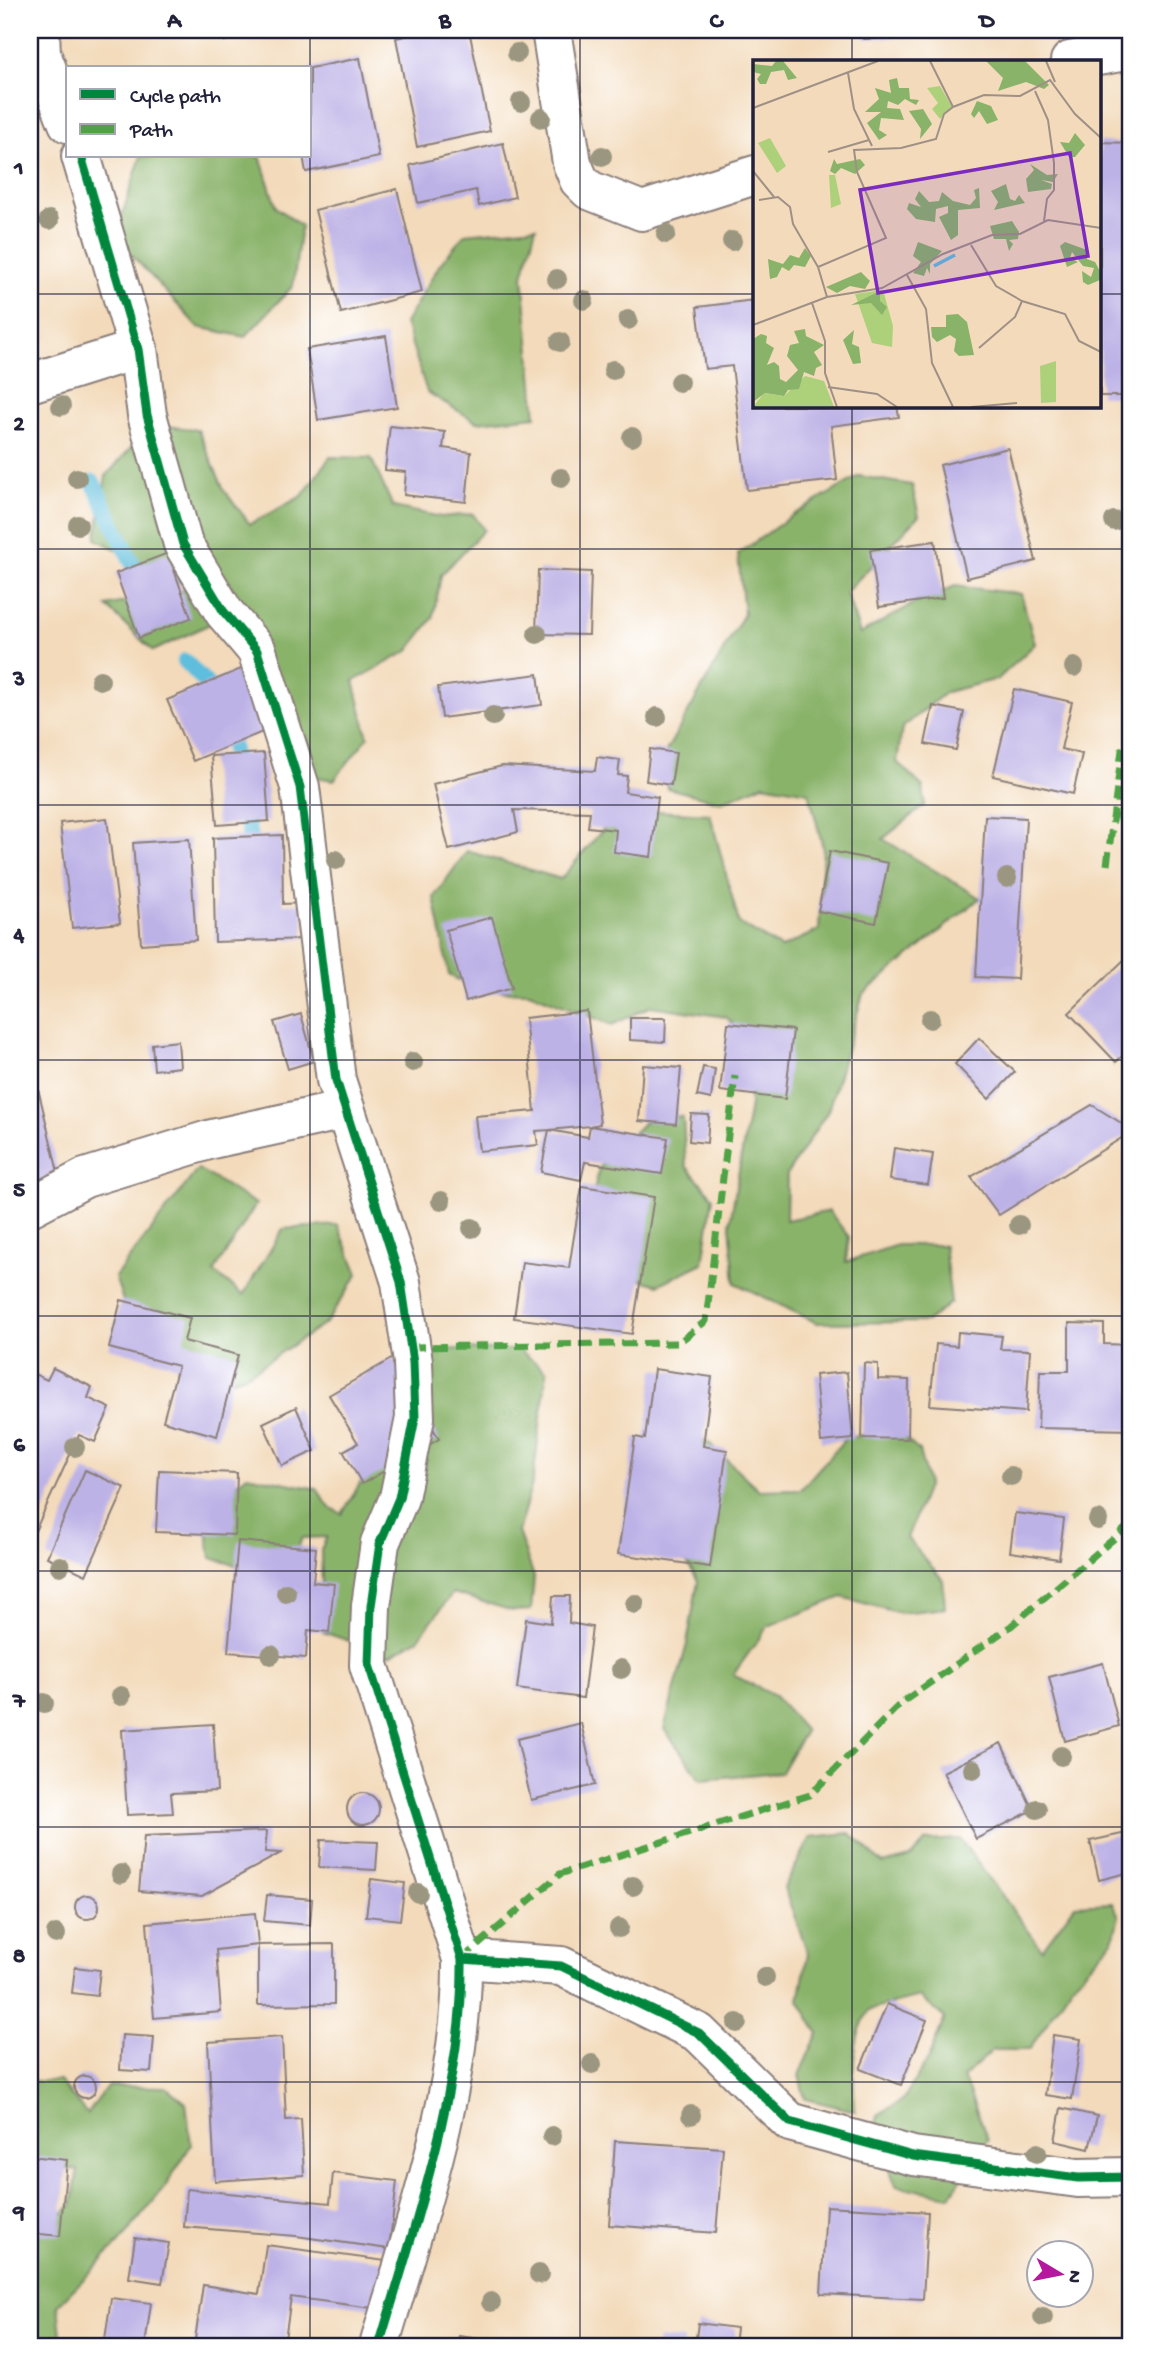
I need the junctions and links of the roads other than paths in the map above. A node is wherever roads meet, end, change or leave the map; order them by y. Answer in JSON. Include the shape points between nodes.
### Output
{"nodes":[{"id":1,"x":40,"y":30,"type":"edge"},
{"id":2,"x":551,"y":30,"type":"edge"},
{"id":3,"x":1131,"y":50,"type":"edge"},
{"id":4,"x":1076,"y":60,"type":"edge"},
{"id":5,"x":66,"y":118,"type":"edge"},
{"id":6,"x":82,"y":158,"type":"edge"},
{"id":7,"x":753,"y":176,"type":"edge"},
{"id":8,"x":138,"y":349,"type":"junction"},
{"id":9,"x":30,"y":383,"type":"edge"},
{"id":10,"x":345,"y":1110,"type":"junction"},
{"id":11,"x":30,"y":1207,"type":"edge"},
{"id":12,"x":462,"y":1959,"type":"junction"},
{"id":13,"x":1131,"y":2177,"type":"edge"},
{"id":14,"x":379,"y":2346,"type":"edge"}],
"edges":[{"from":1,"to":5,"type":"street","via":[[41,54]]},
{"from":2,"to":7,"type":"street","via":[[572,163],[589,190],[642,211]]},
{"from":3,"to":4,"type":"street"},
{"from":6,"to":8,"type":"street"},
{"from":8,"to":9,"type":"street"},
{"from":8,"to":10,"type":"street","via":[[147,415],[183,544],[224,612],[257,651],[300,787],[336,1080]]},
{"from":10,"to":11,"type":"street","via":[[212,1139],[85,1178]]},
{"from":10,"to":12,"type":"street","via":[[401,1282],[415,1418],[399,1498],[380,1543],[369,1665]]},
{"from":12,"to":13,"type":"street","via":[[561,1966],[699,2033],[790,2122],[913,2156],[1078,2178]]},
{"from":12,"to":14,"type":"street","via":[[463,2005],[430,2166]]}]}
